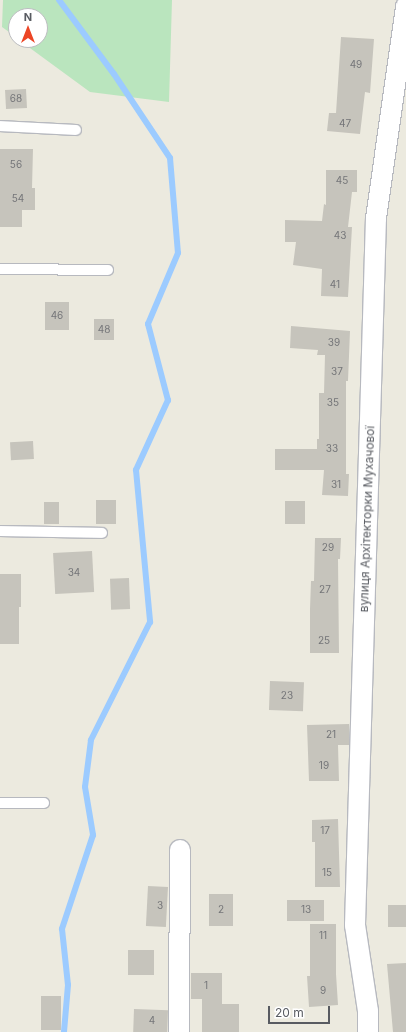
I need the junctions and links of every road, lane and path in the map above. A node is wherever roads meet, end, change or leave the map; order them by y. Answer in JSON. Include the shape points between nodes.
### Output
{"nodes":[{"id":1,"x":406,"y":6,"type":"edge"},
{"id":2,"x":0,"y":126,"type":"edge"},
{"id":3,"x":76,"y":130,"type":"dead end"},
{"id":4,"x":0,"y":269,"type":"edge"},
{"id":5,"x":108,"y":270,"type":"dead end"},
{"id":6,"x":0,"y":531,"type":"edge"},
{"id":7,"x":102,"y":533,"type":"dead end"},
{"id":8,"x":0,"y":803,"type":"edge"},
{"id":9,"x":44,"y":803,"type":"dead end"},
{"id":10,"x":180,"y":850,"type":"dead end"},
{"id":11,"x":179,"y":1032,"type":"edge"},
{"id":12,"x":368,"y":1032,"type":"edge"}],
"edges":[{"from":1,"to":12,"type":"street","name":"вулиця Архітекторки Мухачової","via":[[376,218],[356,925],[368,1011]]},
{"from":2,"to":3,"type":"lane"},
{"from":4,"to":5,"type":"lane"},
{"from":6,"to":7,"type":"lane"},
{"from":8,"to":9,"type":"lane"},
{"from":10,"to":11,"type":"street"}]}
